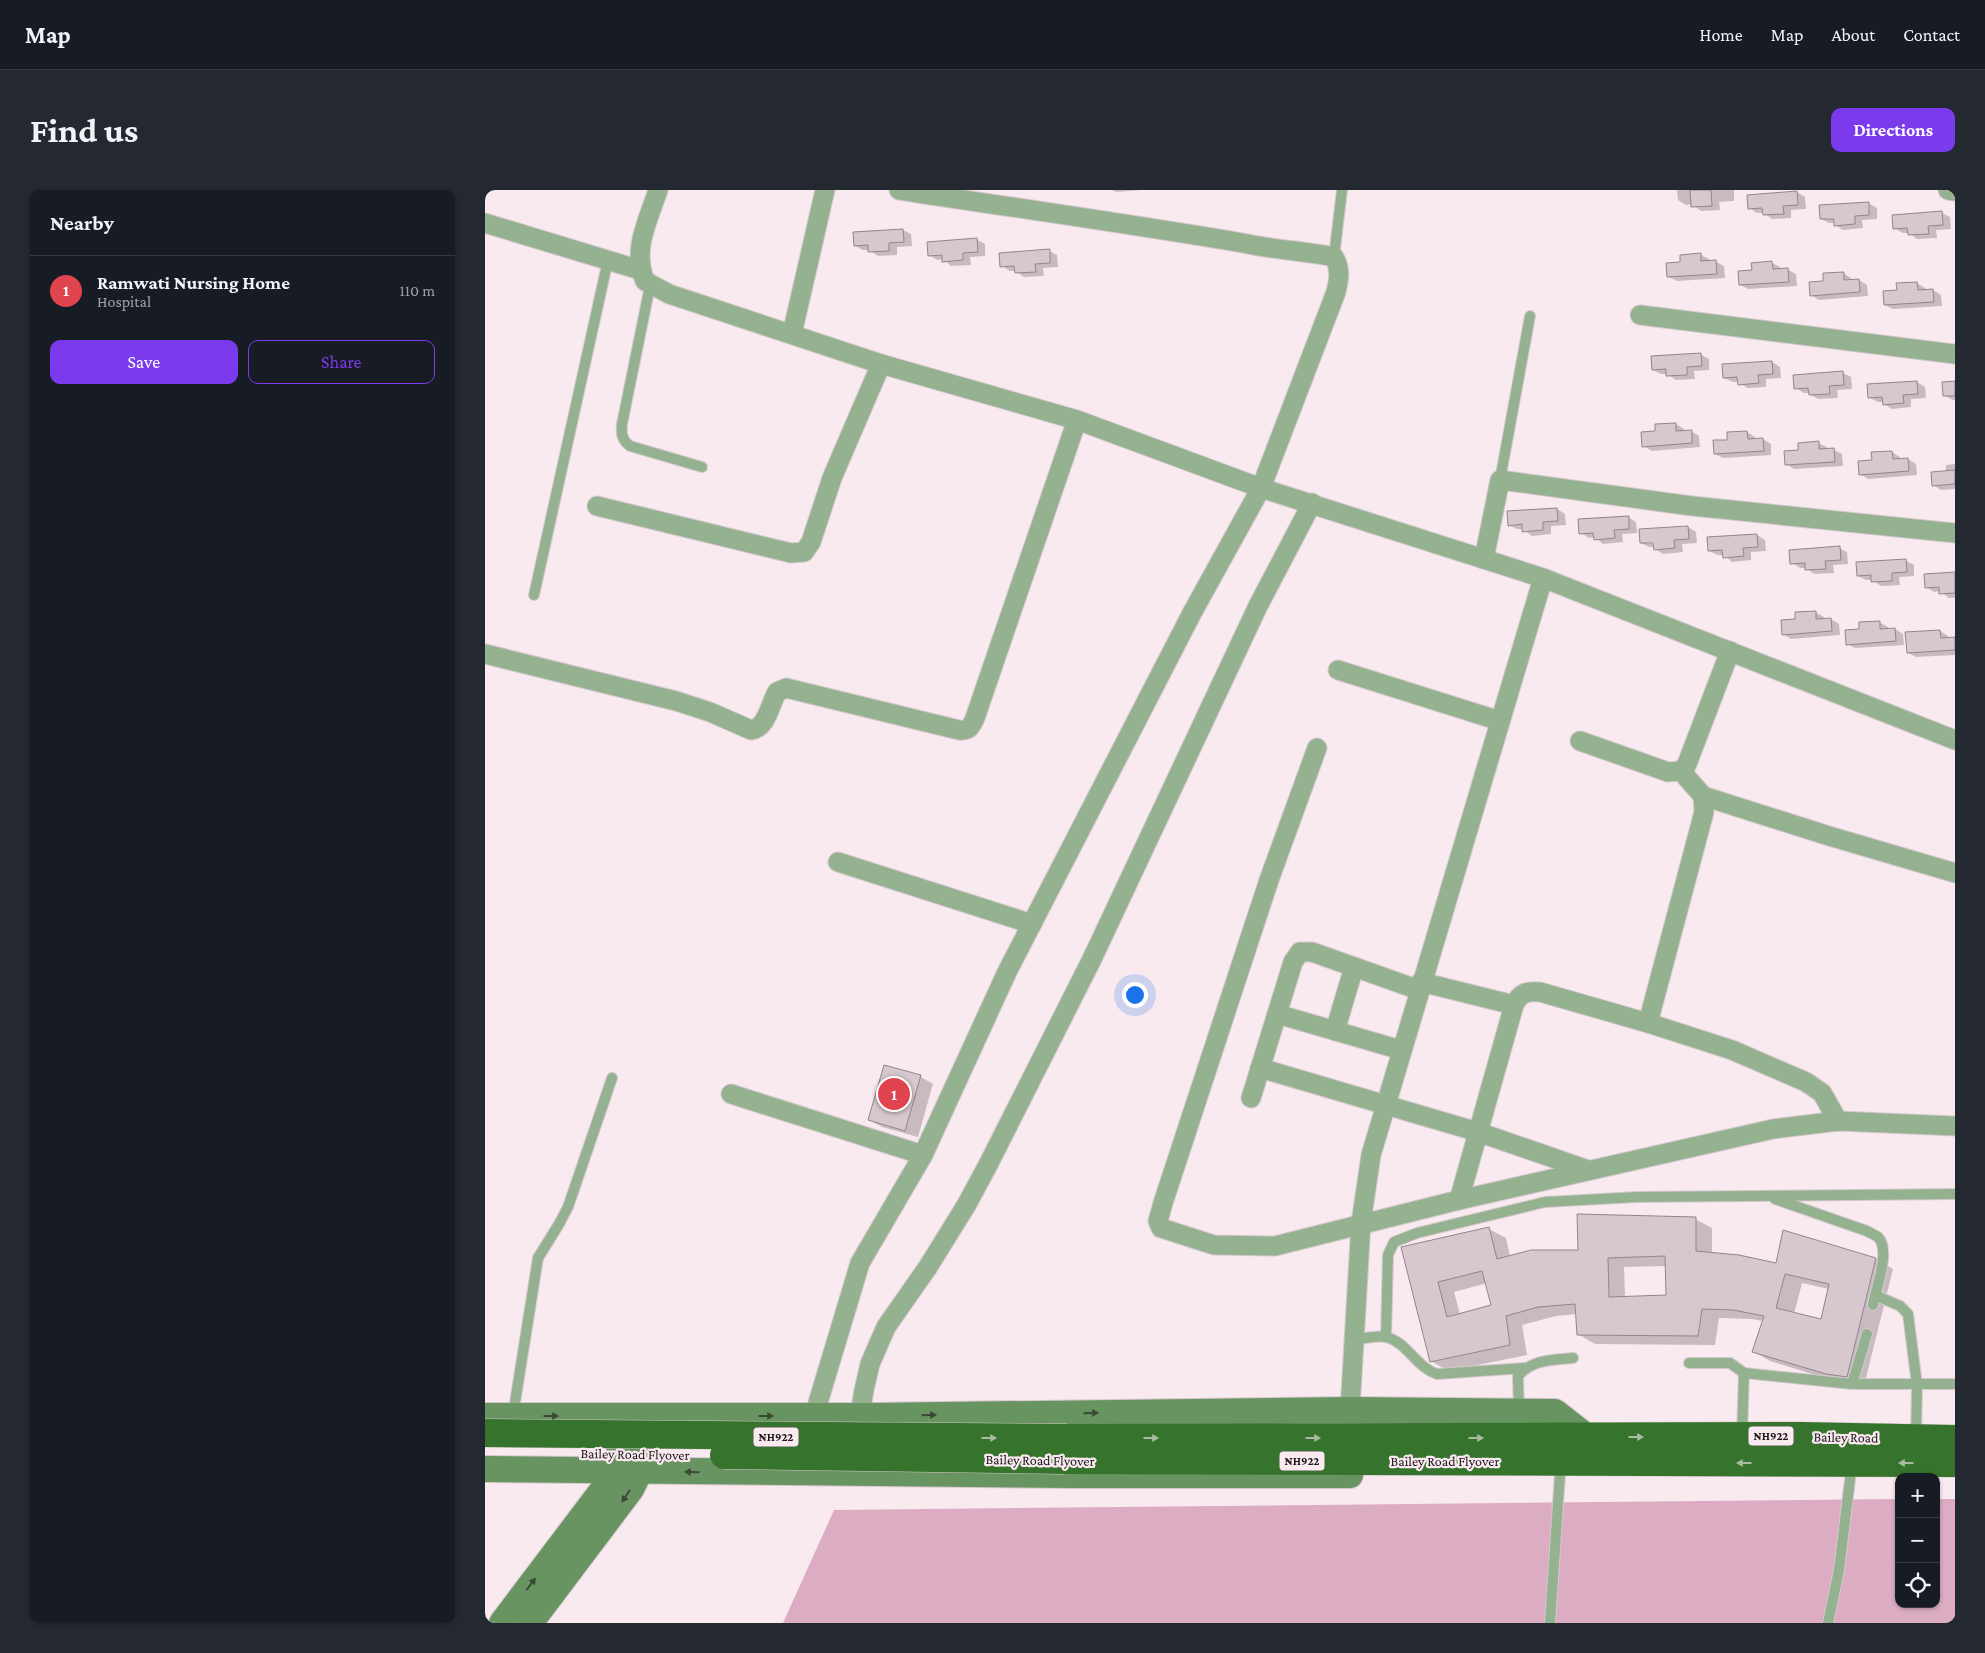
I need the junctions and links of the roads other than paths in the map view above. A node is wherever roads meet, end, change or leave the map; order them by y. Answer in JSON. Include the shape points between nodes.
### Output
{"nodes":[{"id":1,"x":658,"y":190,"type":"edge"},
{"id":2,"x":825,"y":190,"type":"edge"},
{"id":3,"x":899,"y":190,"type":"edge"},
{"id":4,"x":1342,"y":190,"type":"edge"},
{"id":5,"x":1948,"y":190,"type":"edge"},
{"id":6,"x":1955,"y":191,"type":"edge"},
{"id":7,"x":485,"y":223,"type":"edge"},
{"id":8,"x":1334,"y":257,"type":"junction"},
{"id":9,"x":608,"y":260,"type":"junction"},
{"id":10,"x":640,"y":270,"type":"junction"},
{"id":11,"x":651,"y":286,"type":"junction"},
{"id":12,"x":1640,"y":315,"type":"dead end"},
{"id":13,"x":1530,"y":316,"type":"dead end"},
{"id":14,"x":792,"y":334,"type":"junction"},
{"id":15,"x":1955,"y":354,"type":"edge"},
{"id":16,"x":881,"y":364,"type":"junction"},
{"id":17,"x":1077,"y":420,"type":"junction"},
{"id":18,"x":703,"y":467,"type":"dead end"},
{"id":19,"x":1500,"y":480,"type":"junction"},
{"id":20,"x":1261,"y":488,"type":"junction"},
{"id":21,"x":1312,"y":502,"type":"junction"},
{"id":22,"x":597,"y":506,"type":"dead end"},
{"id":23,"x":1955,"y":533,"type":"edge"},
{"id":24,"x":1484,"y":558,"type":"junction"},
{"id":25,"x":1543,"y":578,"type":"junction"},
{"id":26,"x":535,"y":595,"type":"dead end"},
{"id":27,"x":1730,"y":652,"type":"junction"},
{"id":28,"x":485,"y":654,"type":"edge"},
{"id":29,"x":1338,"y":670,"type":"dead end"},
{"id":30,"x":1500,"y":721,"type":"junction"},
{"id":31,"x":1955,"y":740,"type":"edge"},
{"id":32,"x":1580,"y":741,"type":"dead end"},
{"id":33,"x":1317,"y":748,"type":"dead end"},
{"id":34,"x":1681,"y":771,"type":"junction"},
{"id":35,"x":1703,"y":796,"type":"junction"},
{"id":36,"x":839,"y":862,"type":"dead end"},
{"id":37,"x":1955,"y":873,"type":"edge"},
{"id":38,"x":1032,"y":924,"type":"junction"},
{"id":39,"x":1354,"y":967,"type":"junction"},
{"id":40,"x":1420,"y":986,"type":"junction"},
{"id":41,"x":1514,"y":1005,"type":"junction"},
{"id":42,"x":1277,"y":1014,"type":"junction"},
{"id":43,"x":1648,"y":1023,"type":"junction"},
{"id":44,"x":1335,"y":1031,"type":"junction"},
{"id":45,"x":1401,"y":1050,"type":"junction"},
{"id":46,"x":1260,"y":1068,"type":"junction"},
{"id":47,"x":612,"y":1078,"type":"dead end"},
{"id":48,"x":731,"y":1094,"type":"dead end"},
{"id":49,"x":1251,"y":1098,"type":"dead end"},
{"id":50,"x":1385,"y":1104,"type":"junction"},
{"id":51,"x":1838,"y":1121,"type":"junction"},
{"id":52,"x":1955,"y":1126,"type":"edge"},
{"id":53,"x":1478,"y":1132,"type":"junction"},
{"id":54,"x":923,"y":1155,"type":"junction"},
{"id":55,"x":1589,"y":1170,"type":"junction"},
{"id":56,"x":1955,"y":1194,"type":"edge"},
{"id":57,"x":1767,"y":1196,"type":"junction"},
{"id":58,"x":1459,"y":1200,"type":"junction"},
{"id":59,"x":1361,"y":1223,"type":"junction"},
{"id":60,"x":1867,"y":1334,"type":"dead end"},
{"id":61,"x":1386,"y":1337,"type":"junction"},
{"id":62,"x":1355,"y":1340,"type":"junction"},
{"id":63,"x":1573,"y":1358,"type":"dead end"},
{"id":64,"x":1689,"y":1363,"type":"dead end"},
{"id":65,"x":1525,"y":1368,"type":"junction"},
{"id":66,"x":1744,"y":1373,"type":"junction"},
{"id":67,"x":1852,"y":1384,"type":"junction"},
{"id":68,"x":1955,"y":1384,"type":"edge"},
{"id":69,"x":1917,"y":1385,"type":"junction"},
{"id":70,"x":1350,"y":1410,"type":"junction"},
{"id":71,"x":1519,"y":1412,"type":"junction"},
{"id":72,"x":485,"y":1416,"type":"edge"},
{"id":73,"x":513,"y":1416,"type":"junction"},
{"id":74,"x":636,"y":1416,"type":"junction"},
{"id":75,"x":738,"y":1416,"type":"junction"},
{"id":76,"x":814,"y":1416,"type":"junction"},
{"id":77,"x":859,"y":1416,"type":"junction"},
{"id":78,"x":485,"y":1433,"type":"edge"},
{"id":79,"x":1742,"y":1436,"type":"junction"},
{"id":80,"x":1916,"y":1438,"type":"junction"},
{"id":81,"x":1955,"y":1439,"type":"edge"},
{"id":82,"x":1066,"y":1449,"type":"junction"},
{"id":83,"x":1591,"y":1450,"type":"junction"},
{"id":84,"x":485,"y":1452,"type":"edge"},
{"id":85,"x":1852,"y":1463,"type":"junction"},
{"id":86,"x":1955,"y":1463,"type":"edge"},
{"id":87,"x":496,"y":1469,"type":"edge"},
{"id":88,"x":628,"y":1471,"type":"junction"},
{"id":89,"x":739,"y":1472,"type":"junction"},
{"id":90,"x":854,"y":1473,"type":"junction"},
{"id":91,"x":1560,"y":1474,"type":"junction"},
{"id":92,"x":502,"y":1623,"type":"edge"},
{"id":93,"x":530,"y":1623,"type":"edge"},
{"id":94,"x":1549,"y":1623,"type":"edge"},
{"id":95,"x":1828,"y":1623,"type":"edge"}],
"edges":[{"from":1,"to":10,"type":"street","via":[[641,243]]},
{"from":2,"to":14,"type":"street"},
{"from":3,"to":8,"type":"street"},
{"from":4,"to":8,"type":"lane"},
{"from":5,"to":6,"type":"street"},
{"from":7,"to":9,"type":"street"},
{"from":8,"to":20,"type":"street","via":[[1340,275],[1336,292]]},
{"from":9,"to":10,"type":"street"},
{"from":9,"to":26,"type":"lane"},
{"from":10,"to":11,"type":"street"},
{"from":11,"to":14,"type":"street"},
{"from":11,"to":18,"type":"lane","via":[[622,424],[623,438],[630,446]]},
{"from":12,"to":15,"type":"street"},
{"from":13,"to":19,"type":"lane"},
{"from":14,"to":16,"type":"street"},
{"from":16,"to":17,"type":"street"},
{"from":16,"to":22,"type":"street","via":[[832,478],[811,542],[804,552],[791,553]]},
{"from":17,"to":20,"type":"street"},
{"from":17,"to":28,"type":"street","via":[[975,718],[965,730],[787,688],[777,692],[764,722],[751,730],[676,701]]},
{"from":19,"to":23,"type":"street","via":[[1692,506]]},
{"from":19,"to":24,"type":"street"},
{"from":20,"to":21,"type":"street"},
{"from":20,"to":38,"type":"street","via":[[1192,612]]},
{"from":21,"to":24,"type":"street"},
{"from":21,"to":77,"type":"street","via":[[1258,606],[1092,959],[989,1163],[928,1267],[886,1327],[870,1364]]},
{"from":24,"to":25,"type":"street"},
{"from":25,"to":27,"type":"street"},
{"from":25,"to":30,"type":"street"},
{"from":27,"to":31,"type":"street"},
{"from":27,"to":34,"type":"street","via":[[1687,764]]},
{"from":29,"to":30,"type":"street"},
{"from":30,"to":40,"type":"street"},
{"from":32,"to":34,"type":"street","via":[[1668,772]]},
{"from":33,"to":59,"type":"street","via":[[1266,889],[1158,1221],[1161,1228],[1214,1245],[1245,1246],[1275,1246]]},
{"from":34,"to":35,"type":"street"},
{"from":35,"to":37,"type":"street"},
{"from":35,"to":43,"type":"street","via":[[1704,812]]},
{"from":36,"to":38,"type":"street"},
{"from":38,"to":54,"type":"street"},
{"from":39,"to":40,"type":"street"},
{"from":39,"to":42,"type":"street","via":[[1312,952],[1300,952],[1293,962]]},
{"from":39,"to":44,"type":"street"},
{"from":40,"to":41,"type":"street"},
{"from":40,"to":45,"type":"street"},
{"from":41,"to":43,"type":"street","via":[[1525,992],[1540,992]]},
{"from":41,"to":53,"type":"street"},
{"from":42,"to":44,"type":"street"},
{"from":42,"to":46,"type":"street"},
{"from":43,"to":51,"type":"street","via":[[1732,1050],[1806,1082],[1822,1094]]},
{"from":44,"to":45,"type":"street"},
{"from":45,"to":50,"type":"street"},
{"from":46,"to":49,"type":"street"},
{"from":46,"to":50,"type":"street"},
{"from":47,"to":73,"type":"lane","via":[[568,1207],[538,1258]]},
{"from":48,"to":54,"type":"street"},
{"from":50,"to":53,"type":"street"},
{"from":50,"to":59,"type":"street","via":[[1371,1155]]},
{"from":51,"to":52,"type":"street"},
{"from":51,"to":55,"type":"street","via":[[1773,1129]]},
{"from":53,"to":55,"type":"street"},
{"from":53,"to":58,"type":"street"},
{"from":54,"to":76,"type":"street","via":[[860,1264]]},
{"from":55,"to":58,"type":"street"},
{"from":56,"to":57,"type":"lane"},
{"from":57,"to":61,"type":"lane","via":[[1637,1197],[1545,1202],[1417,1233],[1394,1242],[1388,1255]]},
{"from":57,"to":69,"type":"lane","via":[[1877,1236],[1883,1249],[1883,1259],[1874,1300],[1900,1306],[1909,1314]]},
{"from":58,"to":59,"type":"street"},
{"from":59,"to":62,"type":"street"},
{"from":60,"to":67,"type":"lane"},
{"from":61,"to":62,"type":"lane"},
{"from":61,"to":65,"type":"lane","via":[[1394,1340],[1429,1372],[1437,1374]]},
{"from":62,"to":70,"type":"street"},
{"from":63,"to":65,"type":"lane","via":[[1544,1361]]},
{"from":64,"to":66,"type":"lane","via":[[1730,1363]]},
{"from":65,"to":71,"type":"lane","via":[[1518,1376]]},
{"from":66,"to":67,"type":"lane"},
{"from":66,"to":79,"type":"lane"},
{"from":67,"to":69,"type":"lane"},
{"from":68,"to":69,"type":"lane"},
{"from":69,"to":80,"type":"lane"},
{"from":70,"to":71,"type":"main road"},
{"from":77,"to":70,"type":"main road","one_way":true},
{"from":71,"to":83,"type":"main road","via":[[1555,1412]]},
{"from":72,"to":73,"type":"main road"},
{"from":73,"to":74,"type":"main road","one_way":true},
{"from":73,"to":87,"type":"main road"},
{"from":74,"to":75,"type":"main road"},
{"from":74,"to":88,"type":"main road"},
{"from":75,"to":76,"type":"main road","one_way":true},
{"from":75,"to":89,"type":"main road"},
{"from":76,"to":77,"type":"main road"},
{"from":77,"to":90,"type":"street"},
{"from":78,"to":82,"type":"highway","name":"Bailey Road Flyover","number":"NH922","one_way":true,"bridge":true},
{"from":79,"to":80,"type":"highway","name":"Bailey Road","number":"NH922"},
{"from":83,"to":79,"type":"highway","name":"Bailey Road","number":"NH922","one_way":true},
{"from":80,"to":81,"type":"highway","name":"Bailey Road","number":"NH922"},
{"from":82,"to":83,"type":"highway","name":"Bailey Road Flyover","number":"NH922"},
{"from":82,"to":84,"type":"highway","name":"Bailey Road Flyover","number":"NH922","bridge":true},
{"from":85,"to":83,"type":"highway","name":"Bailey Road","number":"NH922","one_way":true},
{"from":83,"to":91,"type":"main road","via":[[1575,1474]]},
{"from":86,"to":85,"type":"highway","name":"Bailey Road","number":"NH922","one_way":true},
{"from":85,"to":95,"type":"lane","via":[[1839,1570]]},
{"from":87,"to":88,"type":"main road"},
{"from":89,"to":88,"type":"main road","one_way":true},
{"from":92,"to":88,"type":"main road","one_way":true},
{"from":88,"to":93,"type":"main road","one_way":true,"via":[[618,1507]]},
{"from":89,"to":90,"type":"main road"},
{"from":90,"to":91,"type":"main road"},
{"from":91,"to":94,"type":"lane"}]}
